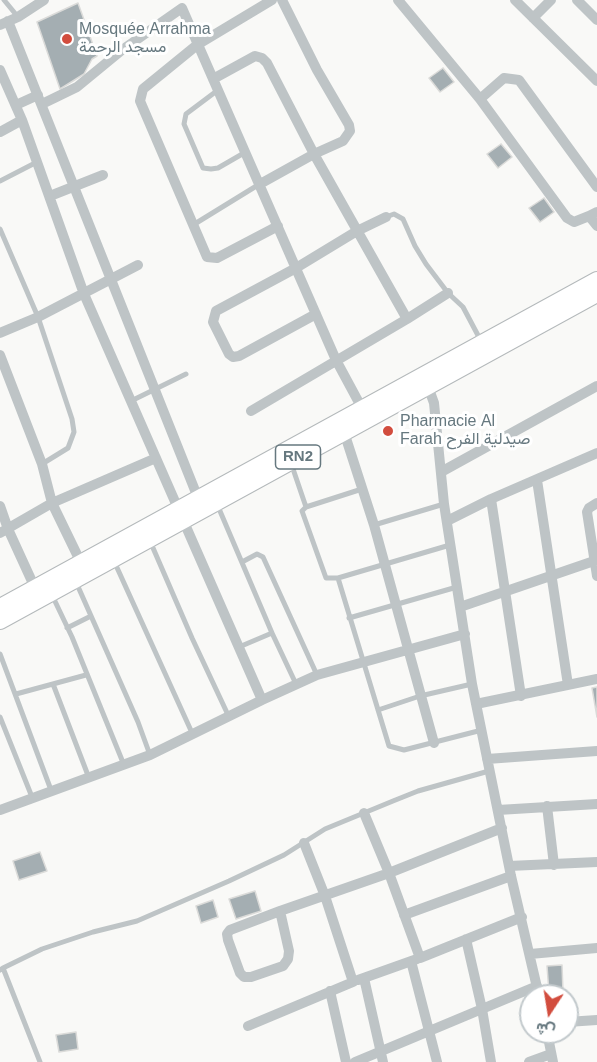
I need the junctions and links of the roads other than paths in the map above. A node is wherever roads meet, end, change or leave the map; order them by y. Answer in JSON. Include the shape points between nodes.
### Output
{"nodes":[{"id":1,"x":4,"y":0,"type":"edge"},
{"id":2,"x":44,"y":0,"type":"edge"},
{"id":3,"x":272,"y":0,"type":"edge"},
{"id":4,"x":282,"y":0,"type":"edge"},
{"id":5,"x":398,"y":0,"type":"edge"},
{"id":6,"x":515,"y":0,"type":"edge"},
{"id":7,"x":551,"y":0,"type":"edge"},
{"id":8,"x":577,"y":0,"type":"edge"},
{"id":9,"x":180,"y":4,"type":"edge"},
{"id":10,"x":533,"y":18,"type":"junction"},
{"id":11,"x":597,"y":20,"type":"edge"},
{"id":12,"x":8,"y":21,"type":"edge"},
{"id":13,"x":197,"y":45,"type":"junction"},
{"id":14,"x":0,"y":70,"type":"edge"},
{"id":15,"x":213,"y":78,"type":"junction"},
{"id":16,"x":597,"y":81,"type":"edge"},
{"id":17,"x":218,"y":90,"type":"junction"},
{"id":18,"x":40,"y":99,"type":"junction"},
{"id":19,"x":480,"y":99,"type":"junction"},
{"id":20,"x":16,"y":105,"type":"junction"},
{"id":21,"x":22,"y":120,"type":"junction"},
{"id":22,"x":0,"y":132,"type":"edge"},
{"id":23,"x":246,"y":152,"type":"junction"},
{"id":24,"x":314,"y":154,"type":"junction"},
{"id":25,"x":37,"y":162,"type":"junction"},
{"id":26,"x":103,"y":175,"type":"dead end"},
{"id":27,"x":0,"y":181,"type":"edge"},
{"id":28,"x":260,"y":184,"type":"junction"},
{"id":29,"x":75,"y":186,"type":"junction"},
{"id":30,"x":597,"y":187,"type":"edge"},
{"id":31,"x":50,"y":196,"type":"junction"},
{"id":32,"x":593,"y":214,"type":"edge"},
{"id":33,"x":386,"y":217,"type":"joint"},
{"id":34,"x":193,"y":225,"type":"junction"},
{"id":35,"x":278,"y":226,"type":"junction"},
{"id":36,"x":597,"y":226,"type":"edge"},
{"id":37,"x":0,"y":229,"type":"edge"},
{"id":38,"x":357,"y":231,"type":"junction"},
{"id":39,"x":138,"y":265,"type":"dead end"},
{"id":40,"x":296,"y":268,"type":"junction"},
{"id":41,"x":112,"y":279,"type":"junction"},
{"id":42,"x":597,"y":280,"type":"edge"},
{"id":43,"x":448,"y":293,"type":"junction"},
{"id":44,"x":84,"y":294,"type":"junction"},
{"id":45,"x":597,"y":294,"type":"edge"},
{"id":46,"x":316,"y":314,"type":"junction"},
{"id":47,"x":38,"y":317,"type":"junction"},
{"id":48,"x":407,"y":319,"type":"junction"},
{"id":49,"x":0,"y":333,"type":"edge"},
{"id":50,"x":482,"y":342,"type":"junction"},
{"id":51,"x":0,"y":355,"type":"edge"},
{"id":52,"x":336,"y":360,"type":"junction"},
{"id":53,"x":186,"y":374,"type":"dead end"},
{"id":54,"x":426,"y":381,"type":"junction"},
{"id":55,"x":597,"y":386,"type":"edge"},
{"id":56,"x":154,"y":390,"type":"junction"},
{"id":57,"x":131,"y":401,"type":"junction"},
{"id":58,"x":251,"y":411,"type":"dead end"},
{"id":59,"x":365,"y":414,"type":"junction"},
{"id":60,"x":344,"y":432,"type":"junction"},
{"id":61,"x":597,"y":453,"type":"edge"},
{"id":62,"x":156,"y":458,"type":"junction"},
{"id":63,"x":290,"y":462,"type":"junction"},
{"id":64,"x":42,"y":464,"type":"junction"},
{"id":65,"x":441,"y":472,"type":"junction"},
{"id":66,"x":537,"y":480,"type":"junction"},
{"id":67,"x":363,"y":488,"type":"junction"},
{"id":68,"x":198,"y":498,"type":"junction"},
{"id":69,"x":491,"y":500,"type":"junction"},
{"id":70,"x":216,"y":502,"type":"junction"},
{"id":71,"x":52,"y":503,"type":"junction"},
{"id":72,"x":597,"y":503,"type":"edge"},
{"id":73,"x":444,"y":504,"type":"junction"},
{"id":74,"x":0,"y":506,"type":"edge"},
{"id":75,"x":306,"y":507,"type":"junction"},
{"id":76,"x":180,"y":515,"type":"junction"},
{"id":77,"x":447,"y":521,"type":"junction"},
{"id":78,"x":374,"y":525,"type":"junction"},
{"id":79,"x":4,"y":531,"type":"edge"},
{"id":80,"x":149,"y":539,"type":"junction"},
{"id":81,"x":450,"y":545,"type":"junction"},
{"id":82,"x":113,"y":559,"type":"junction"},
{"id":83,"x":596,"y":560,"type":"edge"},
{"id":84,"x":242,"y":562,"type":"junction"},
{"id":85,"x":384,"y":564,"type":"junction"},
{"id":86,"x":81,"y":572,"type":"junction"},
{"id":87,"x":597,"y":576,"type":"edge"},
{"id":88,"x":550,"y":577,"type":"junction"},
{"id":89,"x":338,"y":578,"type":"junction"},
{"id":90,"x":457,"y":587,"type":"junction"},
{"id":91,"x":35,"y":588,"type":"junction"},
{"id":92,"x":51,"y":593,"type":"junction"},
{"id":93,"x":505,"y":593,"type":"junction"},
{"id":94,"x":395,"y":605,"type":"junction"},
{"id":95,"x":0,"y":607,"type":"edge"},
{"id":96,"x":460,"y":607,"type":"junction"},
{"id":97,"x":91,"y":616,"type":"junction"},
{"id":98,"x":349,"y":618,"type":"junction"},
{"id":99,"x":0,"y":621,"type":"edge"},
{"id":100,"x":67,"y":628,"type":"junction"},
{"id":101,"x":272,"y":633,"type":"junction"},
{"id":102,"x":465,"y":634,"type":"junction"},
{"id":103,"x":239,"y":647,"type":"junction"},
{"id":104,"x":407,"y":650,"type":"junction"},
{"id":105,"x":0,"y":654,"type":"edge"},
{"id":106,"x":363,"y":663,"type":"junction"},
{"id":107,"x":86,"y":675,"type":"junction"},
{"id":108,"x":316,"y":675,"type":"junction"},
{"id":109,"x":597,"y":679,"type":"edge"},
{"id":110,"x":53,"y":684,"type":"junction"},
{"id":111,"x":296,"y":684,"type":"junction"},
{"id":112,"x":472,"y":684,"type":"junction"},
{"id":113,"x":568,"y":685,"type":"junction"},
{"id":114,"x":16,"y":694,"type":"junction"},
{"id":115,"x":420,"y":696,"type":"junction"},
{"id":116,"x":521,"y":696,"type":"junction"},
{"id":117,"x":262,"y":699,"type":"junction"},
{"id":118,"x":476,"y":704,"type":"junction"},
{"id":119,"x":378,"y":710,"type":"junction"},
{"id":120,"x":0,"y":717,"type":"edge"},
{"id":121,"x":229,"y":717,"type":"junction"},
{"id":122,"x":482,"y":729,"type":"junction"},
{"id":123,"x":193,"y":735,"type":"junction"},
{"id":124,"x":434,"y":743,"type":"junction"},
{"id":125,"x":597,"y":751,"type":"edge"},
{"id":126,"x":150,"y":755,"type":"junction"},
{"id":127,"x":487,"y":759,"type":"junction"},
{"id":128,"x":124,"y":765,"type":"junction"},
{"id":129,"x":490,"y":771,"type":"junction"},
{"id":130,"x":89,"y":778,"type":"junction"},
{"id":131,"x":51,"y":790,"type":"junction"},
{"id":132,"x":32,"y":797,"type":"junction"},
{"id":133,"x":597,"y":804,"type":"edge"},
{"id":134,"x":547,"y":806,"type":"junction"},
{"id":135,"x":0,"y":810,"type":"edge"},
{"id":136,"x":498,"y":810,"type":"junction"},
{"id":137,"x":364,"y":813,"type":"junction"},
{"id":138,"x":502,"y":828,"type":"junction"},
{"id":139,"x":304,"y":843,"type":"junction"},
{"id":140,"x":597,"y":862,"type":"edge"},
{"id":141,"x":554,"y":865,"type":"junction"},
{"id":142,"x":510,"y":871,"type":"junction"},
{"id":143,"x":389,"y":873,"type":"junction"},
{"id":144,"x":325,"y":896,"type":"junction"},
{"id":145,"x":280,"y":911,"type":"junction"},
{"id":146,"x":404,"y":915,"type":"junction"},
{"id":147,"x":522,"y":917,"type":"junction"},
{"id":148,"x":466,"y":939,"type":"junction"},
{"id":149,"x":597,"y":948,"type":"edge"},
{"id":150,"x":530,"y":954,"type":"junction"},
{"id":151,"x":416,"y":959,"type":"junction"},
{"id":152,"x":2,"y":969,"type":"edge"},
{"id":153,"x":358,"y":980,"type":"junction"},
{"id":154,"x":536,"y":984,"type":"edge"},
{"id":155,"x":330,"y":991,"type":"junction"},
{"id":156,"x":519,"y":997,"type":"edge"},
{"id":157,"x":482,"y":1009,"type":"junction"},
{"id":158,"x":597,"y":1020,"type":"edge"},
{"id":159,"x":579,"y":1021,"type":"edge"},
{"id":160,"x":248,"y":1026,"type":"dead end"},
{"id":161,"x":430,"y":1030,"type":"junction"},
{"id":162,"x":380,"y":1050,"type":"junction"},
{"id":163,"x":552,"y":1058,"type":"edge"},
{"id":164,"x":40,"y":1062,"type":"edge"},
{"id":165,"x":346,"y":1062,"type":"edge"},
{"id":166,"x":355,"y":1062,"type":"edge"},
{"id":167,"x":383,"y":1062,"type":"edge"},
{"id":168,"x":437,"y":1062,"type":"edge"},
{"id":169,"x":491,"y":1062,"type":"edge"},
{"id":170,"x":529,"y":1062,"type":"edge"}],
"edges":[{"from":1,"to":12,"type":"lane"},
{"from":2,"to":12,"type":"street"},
{"from":3,"to":13,"type":"street"},
{"from":4,"to":24,"type":"street","via":[[349,125],[344,141]]},
{"from":5,"to":19,"type":"street"},
{"from":6,"to":10,"type":"street"},
{"from":7,"to":10,"type":"street"},
{"from":8,"to":11,"type":"street"},
{"from":9,"to":13,"type":"street"},
{"from":9,"to":18,"type":"street","via":[[77,87]]},
{"from":10,"to":16,"type":"street"},
{"from":12,"to":18,"type":"street"},
{"from":13,"to":15,"type":"street"},
{"from":13,"to":34,"type":"street","via":[[143,89],[140,101]]},
{"from":14,"to":20,"type":"street"},
{"from":15,"to":17,"type":"street"},
{"from":15,"to":24,"type":"street","via":[[255,56],[262,58]]},
{"from":17,"to":23,"type":"street"},
{"from":17,"to":23,"type":"lane","via":[[184,118],[203,168],[218,168]]},
{"from":18,"to":20,"type":"street"},
{"from":18,"to":29,"type":"street"},
{"from":19,"to":30,"type":"street","via":[[504,78],[519,80]]},
{"from":19,"to":32,"type":"street","via":[[567,218],[574,222]]},
{"from":20,"to":21,"type":"street"},
{"from":21,"to":22,"type":"street"},
{"from":21,"to":25,"type":"street"},
{"from":23,"to":28,"type":"street"},
{"from":24,"to":28,"type":"street"},
{"from":24,"to":38,"type":"street"},
{"from":25,"to":27,"type":"lane"},
{"from":25,"to":31,"type":"street"},
{"from":26,"to":29,"type":"street"},
{"from":28,"to":34,"type":"lane"},
{"from":28,"to":35,"type":"street"},
{"from":29,"to":31,"type":"street"},
{"from":29,"to":41,"type":"street"},
{"from":31,"to":44,"type":"street"},
{"from":32,"to":36,"type":"street"},
{"from":33,"to":38,"type":"street"},
{"from":33,"to":43,"type":"lane","via":[[394,214],[403,219],[421,255]]},
{"from":34,"to":35,"type":"street","via":[[211,259]]},
{"from":35,"to":40,"type":"street"},
{"from":37,"to":47,"type":"lane"},
{"from":38,"to":40,"type":"street"},
{"from":38,"to":48,"type":"street"},
{"from":39,"to":41,"type":"street"},
{"from":40,"to":46,"type":"street"},
{"from":40,"to":46,"type":"street","via":[[216,311],[213,321],[233,357]]},
{"from":41,"to":44,"type":"street"},
{"from":41,"to":56,"type":"street"},
{"from":42,"to":50,"type":"highway","number":"RN2"},
{"from":43,"to":48,"type":"street"},
{"from":43,"to":50,"type":"lane","via":[[463,308]]},
{"from":44,"to":47,"type":"street"},
{"from":44,"to":57,"type":"street"},
{"from":45,"to":54,"type":"highway","number":"RN2"},
{"from":46,"to":52,"type":"street"},
{"from":47,"to":49,"type":"street"},
{"from":47,"to":64,"type":"lane","via":[[74,432],[68,448]]},
{"from":48,"to":52,"type":"street"},
{"from":50,"to":54,"type":"highway","number":"RN2"},
{"from":51,"to":64,"type":"street"},
{"from":52,"to":58,"type":"street"},
{"from":52,"to":59,"type":"street"},
{"from":53,"to":56,"type":"lane"},
{"from":54,"to":59,"type":"highway","number":"RN2"},
{"from":54,"to":65,"type":"street","via":[[434,403]]},
{"from":55,"to":65,"type":"street"},
{"from":56,"to":57,"type":"lane"},
{"from":56,"to":68,"type":"street"},
{"from":57,"to":62,"type":"street"},
{"from":59,"to":60,"type":"highway","number":"RN2"},
{"from":59,"to":68,"type":"highway","number":"RN2"},
{"from":60,"to":63,"type":"highway","number":"RN2"},
{"from":60,"to":67,"type":"street"},
{"from":61,"to":66,"type":"street"},
{"from":62,"to":71,"type":"street"},
{"from":62,"to":76,"type":"street"},
{"from":63,"to":70,"type":"highway","number":"RN2"},
{"from":63,"to":75,"type":"lane"},
{"from":64,"to":71,"type":"street"},
{"from":65,"to":73,"type":"street"},
{"from":66,"to":69,"type":"street"},
{"from":66,"to":88,"type":"street"},
{"from":67,"to":75,"type":"lane"},
{"from":67,"to":78,"type":"street"},
{"from":68,"to":76,"type":"highway","number":"RN2"},
{"from":69,"to":77,"type":"street"},
{"from":69,"to":93,"type":"street"},
{"from":70,"to":76,"type":"highway","number":"RN2"},
{"from":70,"to":84,"type":"lane"},
{"from":71,"to":79,"type":"street"},
{"from":71,"to":86,"type":"street"},
{"from":72,"to":83,"type":"street","via":[[587,512]]},
{"from":73,"to":77,"type":"street"},
{"from":73,"to":78,"type":"lane"},
{"from":74,"to":79,"type":"street"},
{"from":75,"to":89,"type":"lane","via":[[302,515],[324,575]]},
{"from":76,"to":80,"type":"highway","number":"RN2"},
{"from":76,"to":86,"type":"highway","number":"RN2"},
{"from":76,"to":103,"type":"street"},
{"from":77,"to":81,"type":"street"},
{"from":78,"to":85,"type":"street"},
{"from":79,"to":91,"type":"street"},
{"from":80,"to":82,"type":"highway","number":"RN2"},
{"from":80,"to":121,"type":"lane"},
{"from":81,"to":85,"type":"lane"},
{"from":81,"to":90,"type":"street"},
{"from":82,"to":86,"type":"highway","number":"RN2"},
{"from":82,"to":123,"type":"lane"},
{"from":83,"to":87,"type":"street"},
{"from":83,"to":88,"type":"street"},
{"from":84,"to":101,"type":"lane"},
{"from":84,"to":108,"type":"lane","via":[[258,554],[264,557]]},
{"from":85,"to":89,"type":"lane"},
{"from":85,"to":94,"type":"street"},
{"from":86,"to":91,"type":"highway","number":"RN2"},
{"from":86,"to":92,"type":"highway","number":"RN2"},
{"from":86,"to":97,"type":"lane"},
{"from":88,"to":93,"type":"street"},
{"from":88,"to":113,"type":"street"},
{"from":89,"to":98,"type":"lane"},
{"from":90,"to":94,"type":"lane"},
{"from":90,"to":96,"type":"street"},
{"from":91,"to":95,"type":"highway","number":"RN2"},
{"from":92,"to":99,"type":"highway","number":"RN2"},
{"from":92,"to":100,"type":"lane"},
{"from":93,"to":96,"type":"street"},
{"from":93,"to":116,"type":"street"},
{"from":94,"to":98,"type":"lane"},
{"from":94,"to":104,"type":"street"},
{"from":96,"to":102,"type":"street"},
{"from":97,"to":100,"type":"lane"},
{"from":97,"to":126,"type":"lane"},
{"from":98,"to":106,"type":"lane"},
{"from":100,"to":107,"type":"lane"},
{"from":101,"to":103,"type":"lane"},
{"from":101,"to":111,"type":"lane"},
{"from":102,"to":104,"type":"street"},
{"from":102,"to":112,"type":"street"},
{"from":103,"to":117,"type":"street"},
{"from":104,"to":106,"type":"street"},
{"from":104,"to":115,"type":"street"},
{"from":105,"to":114,"type":"lane"},
{"from":106,"to":108,"type":"street"},
{"from":106,"to":119,"type":"lane"},
{"from":107,"to":110,"type":"lane"},
{"from":107,"to":128,"type":"lane"},
{"from":108,"to":111,"type":"street"},
{"from":109,"to":113,"type":"street"},
{"from":110,"to":114,"type":"lane"},
{"from":110,"to":130,"type":"lane"},
{"from":111,"to":117,"type":"street"},
{"from":112,"to":115,"type":"lane"},
{"from":112,"to":118,"type":"street"},
{"from":113,"to":116,"type":"street"},
{"from":114,"to":131,"type":"lane"},
{"from":115,"to":119,"type":"lane"},
{"from":115,"to":124,"type":"street"},
{"from":116,"to":118,"type":"street"},
{"from":117,"to":121,"type":"street"},
{"from":118,"to":122,"type":"street"},
{"from":119,"to":124,"type":"lane","via":[[388,746],[404,750]]},
{"from":120,"to":132,"type":"lane"},
{"from":121,"to":123,"type":"street"},
{"from":122,"to":124,"type":"lane"},
{"from":122,"to":127,"type":"street"},
{"from":123,"to":126,"type":"street"},
{"from":125,"to":127,"type":"street"},
{"from":126,"to":128,"type":"street"},
{"from":127,"to":129,"type":"street"},
{"from":128,"to":130,"type":"street"},
{"from":129,"to":136,"type":"street"},
{"from":129,"to":137,"type":"lane","via":[[418,791]]},
{"from":130,"to":131,"type":"street"},
{"from":131,"to":132,"type":"street"},
{"from":132,"to":135,"type":"street"},
{"from":133,"to":134,"type":"street"},
{"from":134,"to":136,"type":"street"},
{"from":134,"to":141,"type":"street"},
{"from":136,"to":138,"type":"street"},
{"from":137,"to":139,"type":"lane","via":[[325,829]]},
{"from":137,"to":143,"type":"street"},
{"from":138,"to":142,"type":"street"},
{"from":138,"to":143,"type":"street"},
{"from":139,"to":144,"type":"street"},
{"from":139,"to":152,"type":"lane","via":[[256,869],[137,921],[42,949]]},
{"from":140,"to":141,"type":"street"},
{"from":141,"to":142,"type":"street"},
{"from":142,"to":146,"type":"street"},
{"from":142,"to":147,"type":"street"},
{"from":143,"to":144,"type":"street"},
{"from":143,"to":146,"type":"street"},
{"from":144,"to":145,"type":"street"},
{"from":144,"to":153,"type":"street"},
{"from":145,"to":145,"type":"street","via":[[288,959],[283,966],[244,977],[227,934]]},
{"from":146,"to":151,"type":"street"},
{"from":147,"to":148,"type":"street"},
{"from":147,"to":150,"type":"street"},
{"from":148,"to":151,"type":"street"},
{"from":148,"to":157,"type":"street"},
{"from":149,"to":150,"type":"street"},
{"from":150,"to":154,"type":"street"},
{"from":151,"to":153,"type":"street"},
{"from":151,"to":161,"type":"street"},
{"from":152,"to":164,"type":"lane"},
{"from":153,"to":155,"type":"street"},
{"from":153,"to":162,"type":"street"},
{"from":155,"to":160,"type":"street"},
{"from":155,"to":165,"type":"street"},
{"from":156,"to":157,"type":"street"},
{"from":157,"to":161,"type":"street"},
{"from":157,"to":169,"type":"street"},
{"from":158,"to":159,"type":"street"},
{"from":161,"to":162,"type":"street"},
{"from":161,"to":168,"type":"street"},
{"from":162,"to":166,"type":"street"},
{"from":162,"to":167,"type":"street"},
{"from":163,"to":170,"type":"street"}]}
